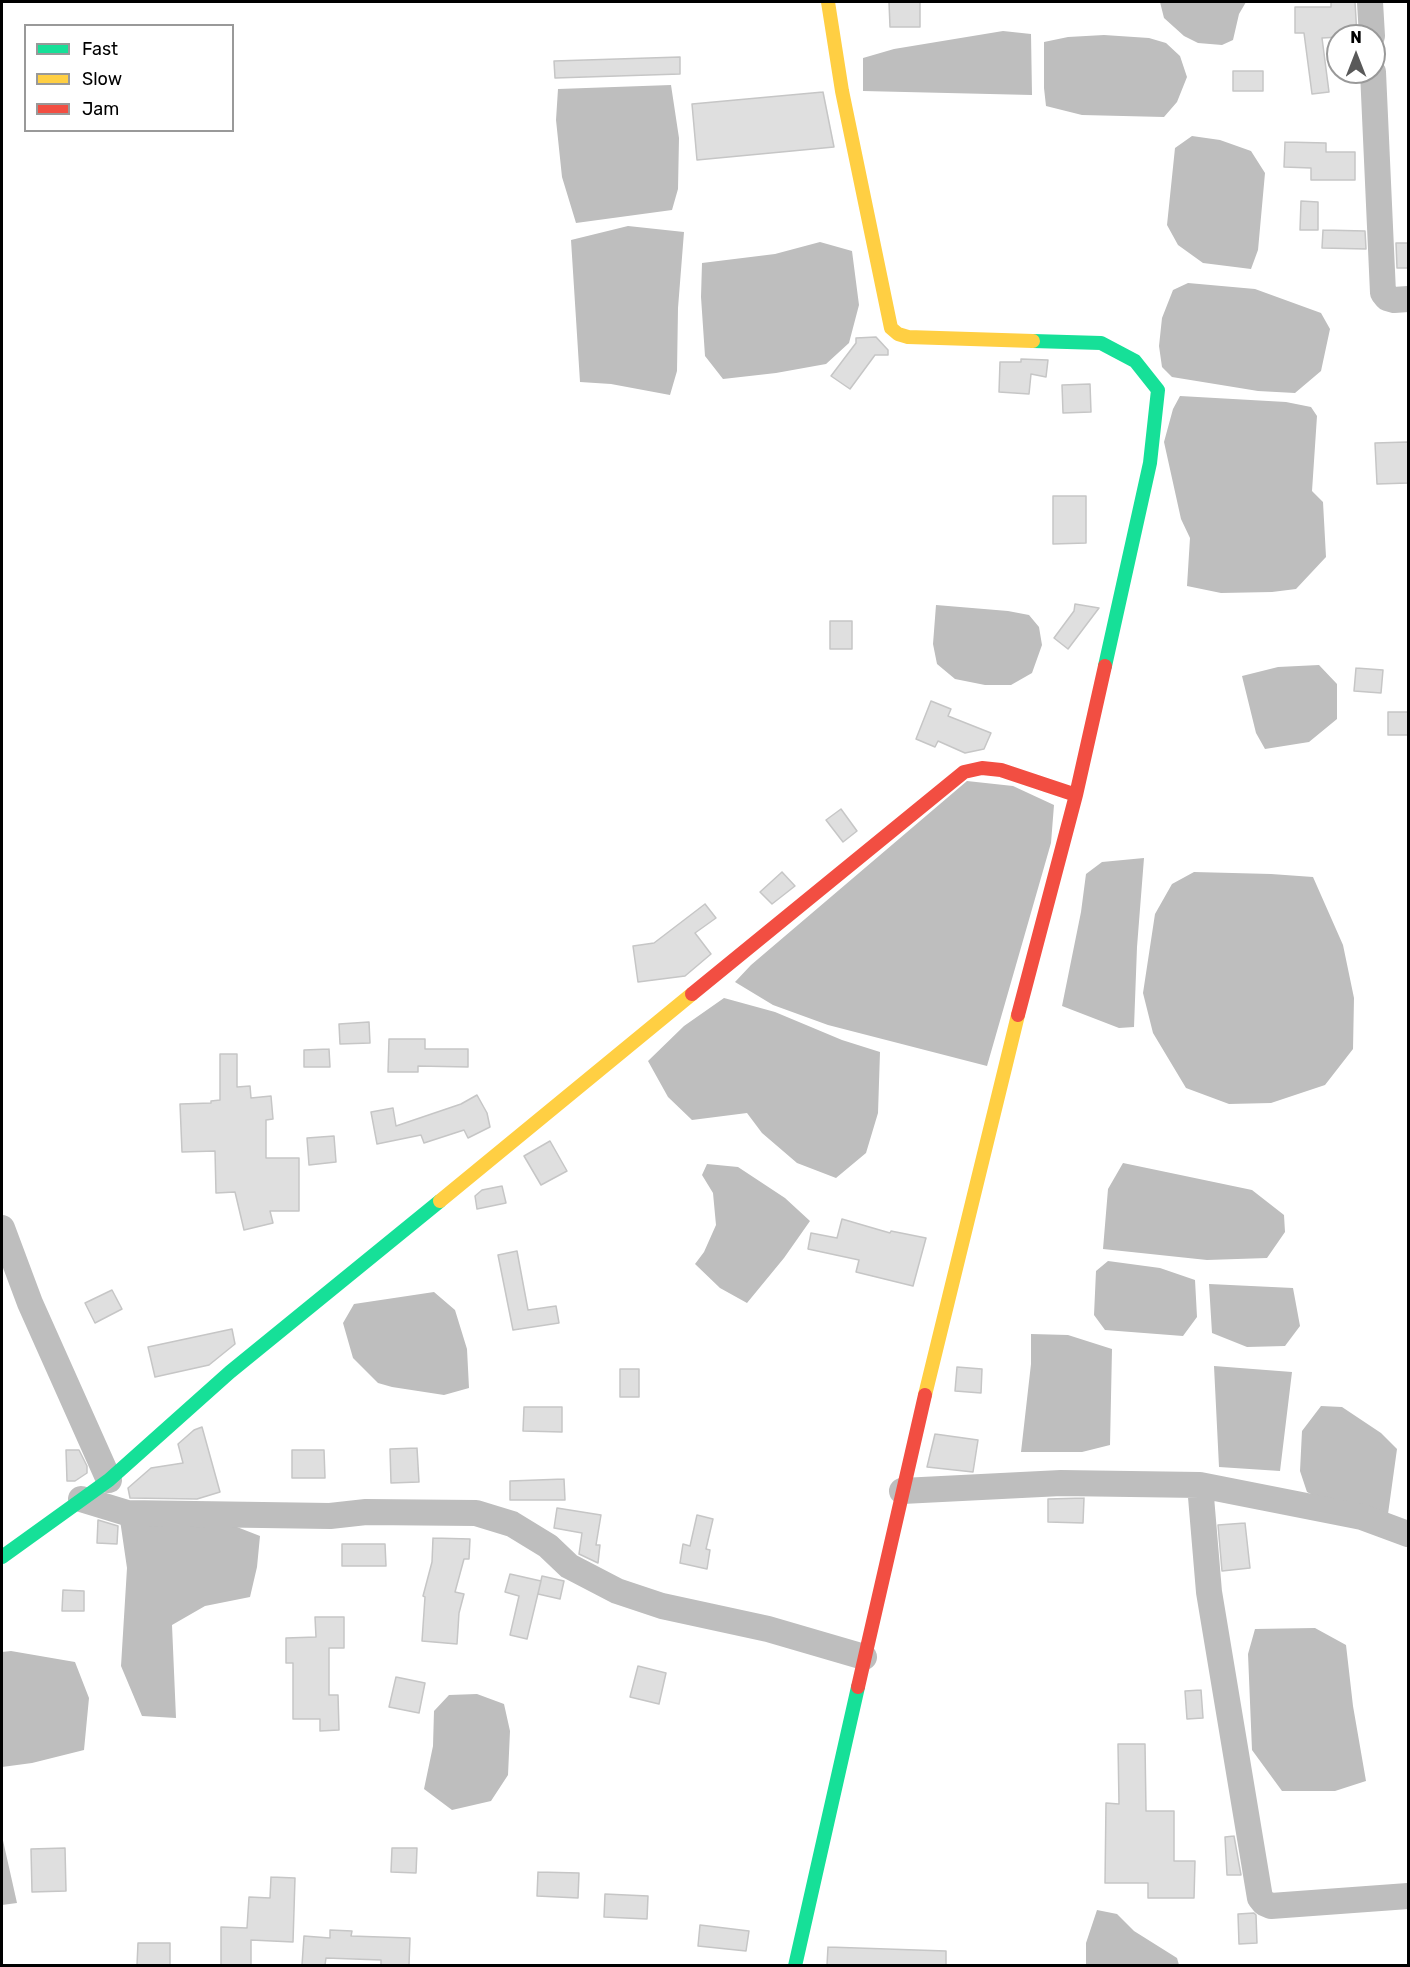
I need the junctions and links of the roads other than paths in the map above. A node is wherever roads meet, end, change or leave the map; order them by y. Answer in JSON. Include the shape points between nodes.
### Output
{"nodes":[{"id":1,"x":828,"y":2,"type":"edge"},
{"id":2,"x":1370,"y":2,"type":"edge"},
{"id":3,"x":1371,"y":24,"type":"edge"},
{"id":4,"x":1374,"y":84,"type":"edge"},
{"id":5,"x":1408,"y":299,"type":"edge"},
{"id":6,"x":1076,"y":795,"type":"junction"},
{"id":7,"x":2,"y":1228,"type":"edge"},
{"id":8,"x":109,"y":1480,"type":"junction"},
{"id":9,"x":1200,"y":1485,"type":"junction"},
{"id":10,"x":902,"y":1491,"type":"junction"},
{"id":11,"x":81,"y":1499,"type":"junction"},
{"id":12,"x":1408,"y":1534,"type":"edge"},
{"id":13,"x":2,"y":1557,"type":"edge"},
{"id":14,"x":864,"y":1657,"type":"junction"},
{"id":15,"x":1408,"y":1896,"type":"edge"},
{"id":16,"x":795,"y":1965,"type":"edge"}],
"edges":[{"from":1,"to":6,"type":"street","via":[[842,91],[891,328],[908,337],[1101,343],[1135,361],[1158,390],[1150,463]]},
{"from":2,"to":3,"type":"street"},
{"from":4,"to":5,"type":"street","via":[[1383,293],[1394,300]]},
{"from":6,"to":8,"type":"street","via":[[1001,770],[982,768],[964,772],[230,1372]]},
{"from":6,"to":10,"type":"street","via":[[1022,997]]},
{"from":7,"to":8,"type":"street","via":[[30,1303]]},
{"from":8,"to":11,"type":"street"},
{"from":9,"to":10,"type":"street","via":[[1061,1483]]},
{"from":9,"to":12,"type":"street","via":[[1362,1517]]},
{"from":9,"to":15,"type":"street","via":[[1209,1592],[1260,1899],[1270,1906]]},
{"from":10,"to":14,"type":"street"},
{"from":11,"to":13,"type":"street"},
{"from":11,"to":14,"type":"street","via":[[128,1513],[476,1513],[512,1524],[548,1546],[569,1566],[617,1591]]},
{"from":14,"to":16,"type":"street"}]}
